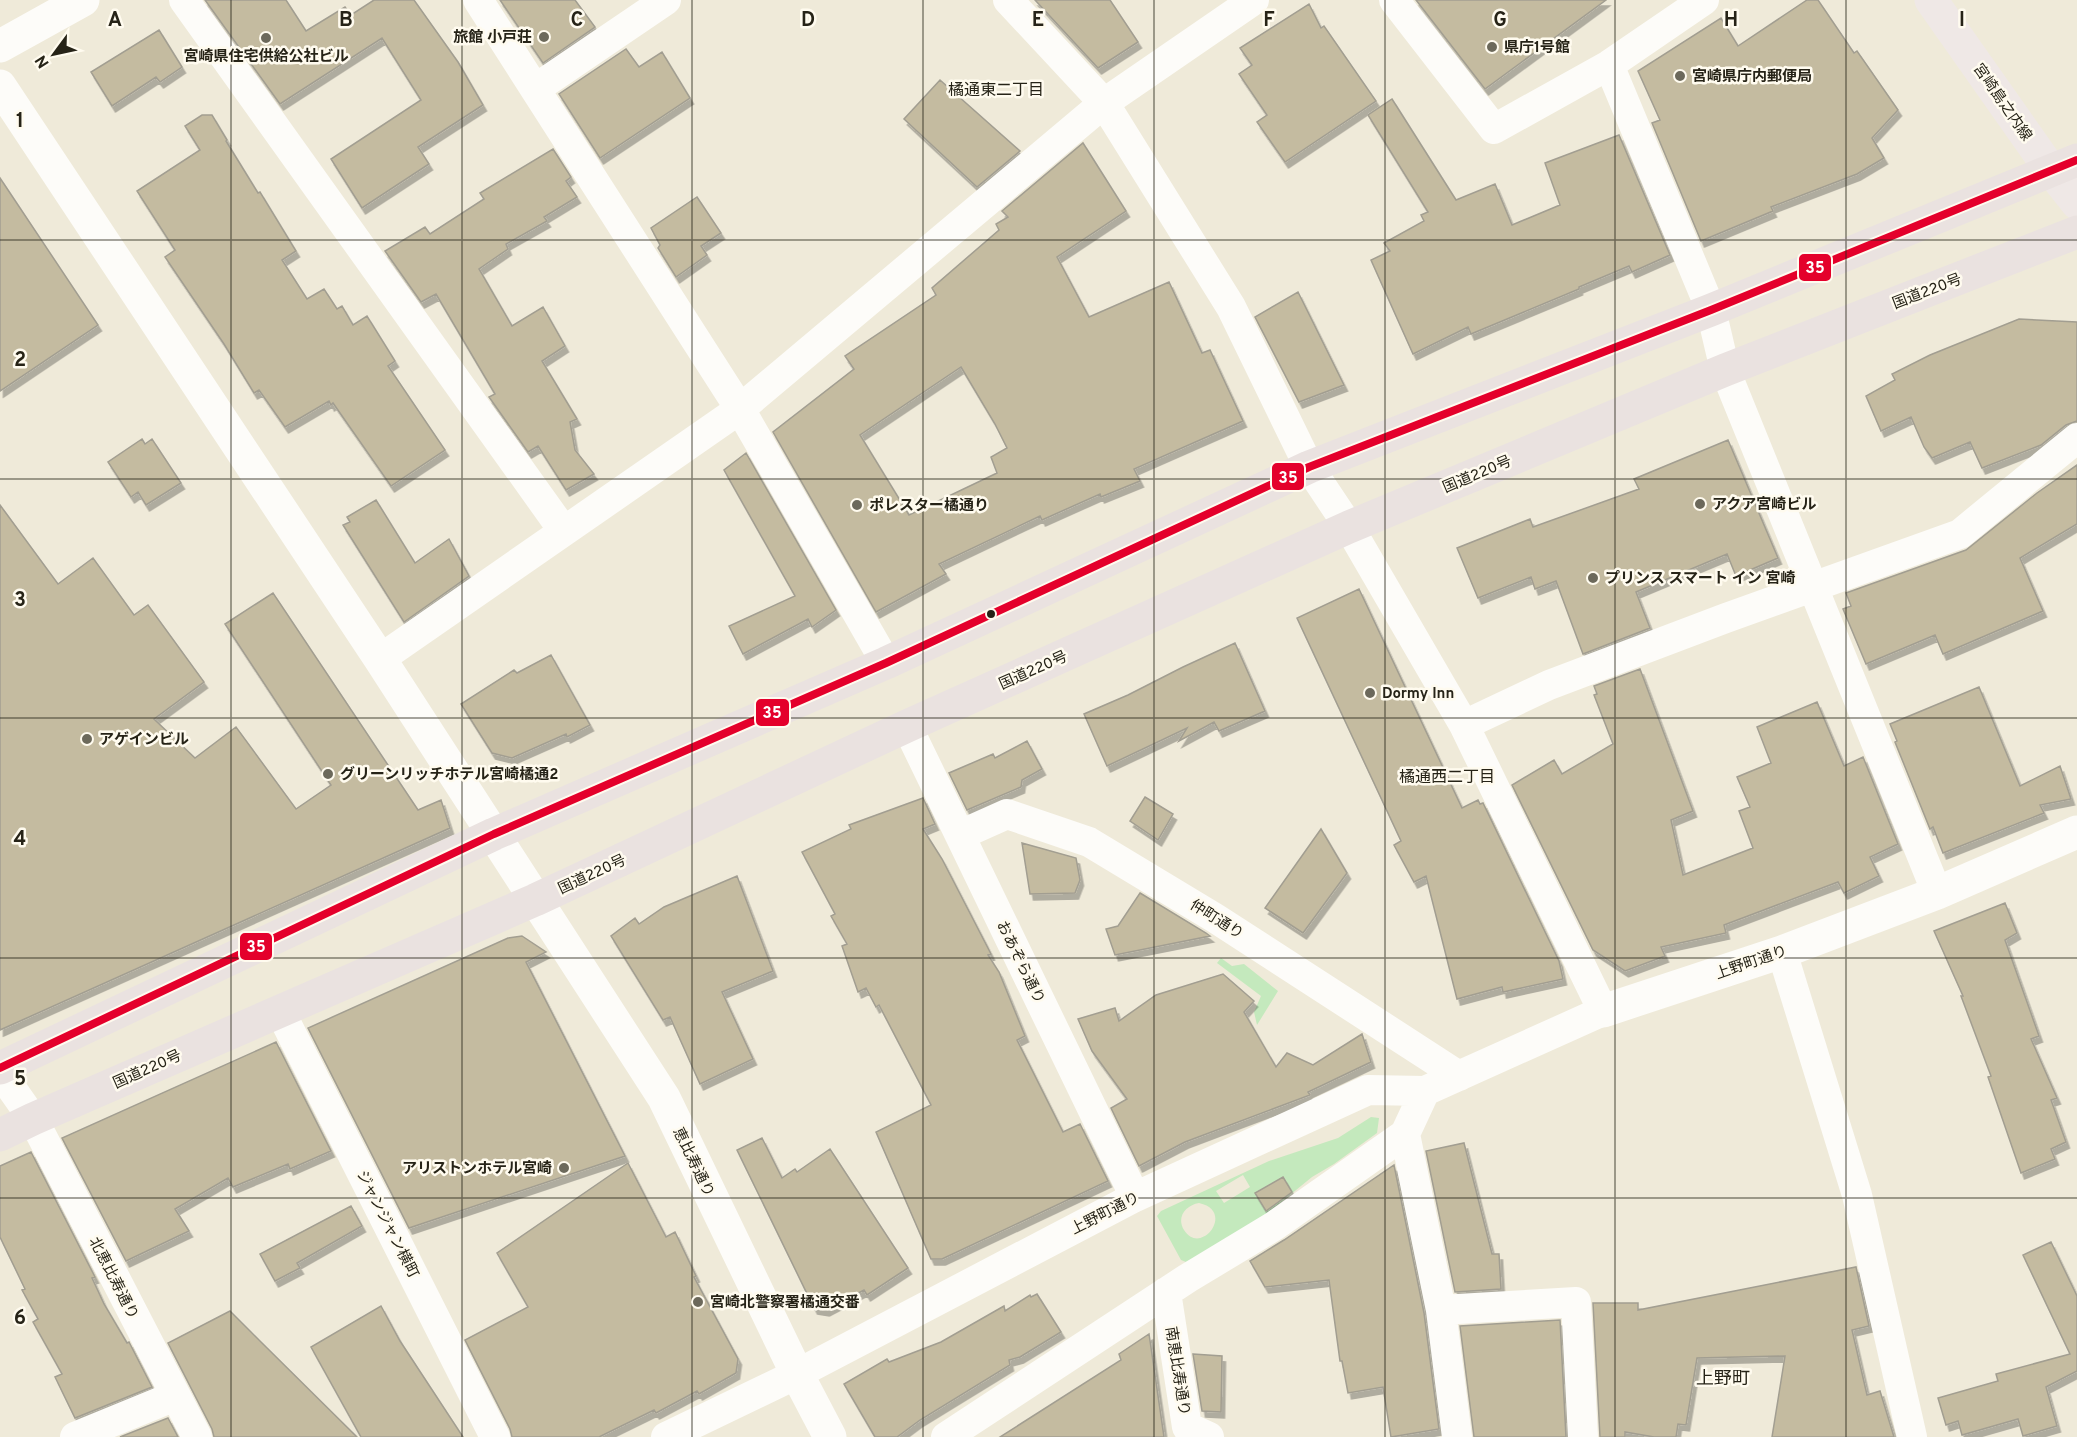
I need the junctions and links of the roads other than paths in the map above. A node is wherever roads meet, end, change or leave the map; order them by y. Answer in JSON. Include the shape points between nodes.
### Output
{"nodes":[{"id":1,"x":83,"y":0,"type":"edge"},
{"id":2,"x":184,"y":0,"type":"edge"},
{"id":3,"x":478,"y":0,"type":"edge"},
{"id":4,"x":666,"y":0,"type":"edge"},
{"id":5,"x":1008,"y":0,"type":"edge"},
{"id":6,"x":1254,"y":0,"type":"edge"},
{"id":7,"x":1394,"y":0,"type":"edge"},
{"id":8,"x":1704,"y":0,"type":"edge"},
{"id":9,"x":1931,"y":0,"type":"edge"},
{"id":10,"x":0,"y":46,"type":"edge"},
{"id":11,"x":1609,"y":64,"type":"junction"},
{"id":12,"x":535,"y":89,"type":"junction"},
{"id":13,"x":3,"y":96,"type":"edge"},
{"id":14,"x":1104,"y":103,"type":"junction"},
{"id":15,"x":2064,"y":165,"type":"edge"},
{"id":16,"x":2077,"y":203,"type":"edge"},
{"id":17,"x":2077,"y":232,"type":"edge"},
{"id":18,"x":1711,"y":310,"type":"junction"},
{"id":19,"x":1725,"y":370,"type":"junction"},
{"id":20,"x":740,"y":409,"type":"junction"},
{"id":21,"x":2077,"y":438,"type":"edge"},
{"id":22,"x":1309,"y":467,"type":"junction"},
{"id":23,"x":1349,"y":527,"type":"junction"},
{"id":24,"x":563,"y":530,"type":"junction"},
{"id":25,"x":1813,"y":587,"type":"junction"},
{"id":26,"x":380,"y":659,"type":"junction"},
{"id":27,"x":886,"y":663,"type":"junction"},
{"id":28,"x":1464,"y":725,"type":"junction"},
{"id":29,"x":907,"y":726,"type":"junction"},
{"id":30,"x":2077,"y":832,"type":"edge"},
{"id":31,"x":494,"y":834,"type":"junction"},
{"id":32,"x":960,"y":835,"type":"junction"},
{"id":33,"x":1937,"y":892,"type":"junction"},
{"id":34,"x":535,"y":900,"type":"junction"},
{"id":35,"x":1782,"y":952,"type":"junction"},
{"id":36,"x":280,"y":1011,"type":"junction"},
{"id":37,"x":1603,"y":1011,"type":"junction"},
{"id":38,"x":0,"y":1070,"type":"edge"},
{"id":39,"x":1459,"y":1076,"type":"junction"},
{"id":40,"x":1425,"y":1091,"type":"junction"},
{"id":41,"x":33,"y":1119,"type":"junction"},
{"id":42,"x":1406,"y":1134,"type":"junction"},
{"id":43,"x":0,"y":1135,"type":"edge"},
{"id":44,"x":1135,"y":1197,"type":"junction"},
{"id":45,"x":1166,"y":1292,"type":"junction"},
{"id":46,"x":1441,"y":1310,"type":"junction"},
{"id":47,"x":797,"y":1374,"type":"junction"},
{"id":48,"x":176,"y":1396,"type":"junction"},
{"id":49,"x":75,"y":1437,"type":"edge"},
{"id":50,"x":197,"y":1437,"type":"edge"},
{"id":51,"x":495,"y":1437,"type":"edge"},
{"id":52,"x":666,"y":1437,"type":"edge"},
{"id":53,"x":830,"y":1437,"type":"edge"},
{"id":54,"x":946,"y":1437,"type":"edge"},
{"id":55,"x":1209,"y":1437,"type":"edge"},
{"id":56,"x":1457,"y":1437,"type":"edge"},
{"id":57,"x":1583,"y":1437,"type":"edge"},
{"id":58,"x":1912,"y":1437,"type":"edge"}],
"edges":[{"from":1,"to":10,"type":"street"},
{"from":2,"to":24,"type":"street"},
{"from":3,"to":12,"type":"street"},
{"from":4,"to":12,"type":"street"},
{"from":5,"to":14,"type":"street"},
{"from":6,"to":14,"type":"street"},
{"from":7,"to":11,"type":"street","via":[[1494,129]]},
{"from":8,"to":11,"type":"street"},
{"from":9,"to":15,"type":"main road","name":"宮崎島之内線"},
{"from":11,"to":18,"type":"street"},
{"from":12,"to":20,"type":"street"},
{"from":13,"to":26,"type":"street","name":"恵比寿通り"},
{"from":14,"to":20,"type":"street"},
{"from":14,"to":22,"type":"street","via":[[1231,307]]},
{"from":15,"to":16,"type":"main road","name":"宮崎島之内線"},
{"from":15,"to":18,"type":"highway"},
{"from":17,"to":19,"type":"highway","name":"国道220号"},
{"from":18,"to":19,"type":"street"},
{"from":18,"to":22,"type":"highway"},
{"from":19,"to":23,"type":"highway","name":"国道220号"},
{"from":19,"to":25,"type":"street"},
{"from":20,"to":24,"type":"street"},
{"from":20,"to":27,"type":"street"},
{"from":21,"to":25,"type":"street","via":[[1960,534]]},
{"from":22,"to":23,"type":"street"},
{"from":22,"to":27,"type":"highway"},
{"from":23,"to":28,"type":"street"},
{"from":23,"to":29,"type":"highway","name":"国道220号"},
{"from":24,"to":26,"type":"street"},
{"from":25,"to":28,"type":"street","via":[[1549,685]]},
{"from":25,"to":33,"type":"street"},
{"from":26,"to":31,"type":"street","name":"恵比寿通り"},
{"from":27,"to":31,"type":"highway"},
{"from":28,"to":37,"type":"street"},
{"from":29,"to":32,"type":"street","name":"おあぞら通り"},
{"from":29,"to":34,"type":"highway","name":"国道220号"},
{"from":30,"to":33,"type":"street","name":"上野町通り"},
{"from":31,"to":34,"type":"street","name":"恵比寿通り"},
{"from":31,"to":38,"type":"highway"},
{"from":32,"to":39,"type":"street","name":"仲町通り","via":[[1008,814],[1089,842],[1215,918]]},
{"from":32,"to":44,"type":"street","name":"おあぞら通り"},
{"from":33,"to":35,"type":"street","name":"上野町通り"},
{"from":34,"to":36,"type":"highway","name":"国道220号"},
{"from":34,"to":47,"type":"street","name":"恵比寿通り","via":[[664,1098]]},
{"from":35,"to":37,"type":"street","name":"上野町通り"},
{"from":35,"to":58,"type":"street","via":[[1857,1195]]},
{"from":36,"to":41,"type":"highway","name":"国道220号"},
{"from":36,"to":51,"type":"street","name":"ジャンジャン横町"},
{"from":37,"to":39,"type":"street","name":"上野町通り"},
{"from":38,"to":41,"type":"street","name":"北恵比寿通り"},
{"from":39,"to":40,"type":"street","name":"上野町通り"},
{"from":40,"to":42,"type":"street"},
{"from":40,"to":44,"type":"street","name":"上野町通り","via":[[1368,1090]]},
{"from":41,"to":43,"type":"highway","name":"国道220号"},
{"from":41,"to":48,"type":"street","name":"北恵比寿通り"},
{"from":42,"to":45,"type":"street","via":[[1274,1226]]},
{"from":42,"to":46,"type":"street"},
{"from":44,"to":47,"type":"street","name":"上野町通り"},
{"from":45,"to":54,"type":"street"},
{"from":45,"to":55,"type":"street","name":"南恵比寿通り","via":[[1187,1427]]},
{"from":46,"to":56,"type":"street"},
{"from":46,"to":57,"type":"street","via":[[1576,1302]]},
{"from":47,"to":52,"type":"street","name":"上野町通り"},
{"from":47,"to":53,"type":"street","name":"恵比寿通り"},
{"from":48,"to":49,"type":"street"},
{"from":48,"to":50,"type":"street","name":"北恵比寿通り"}]}
